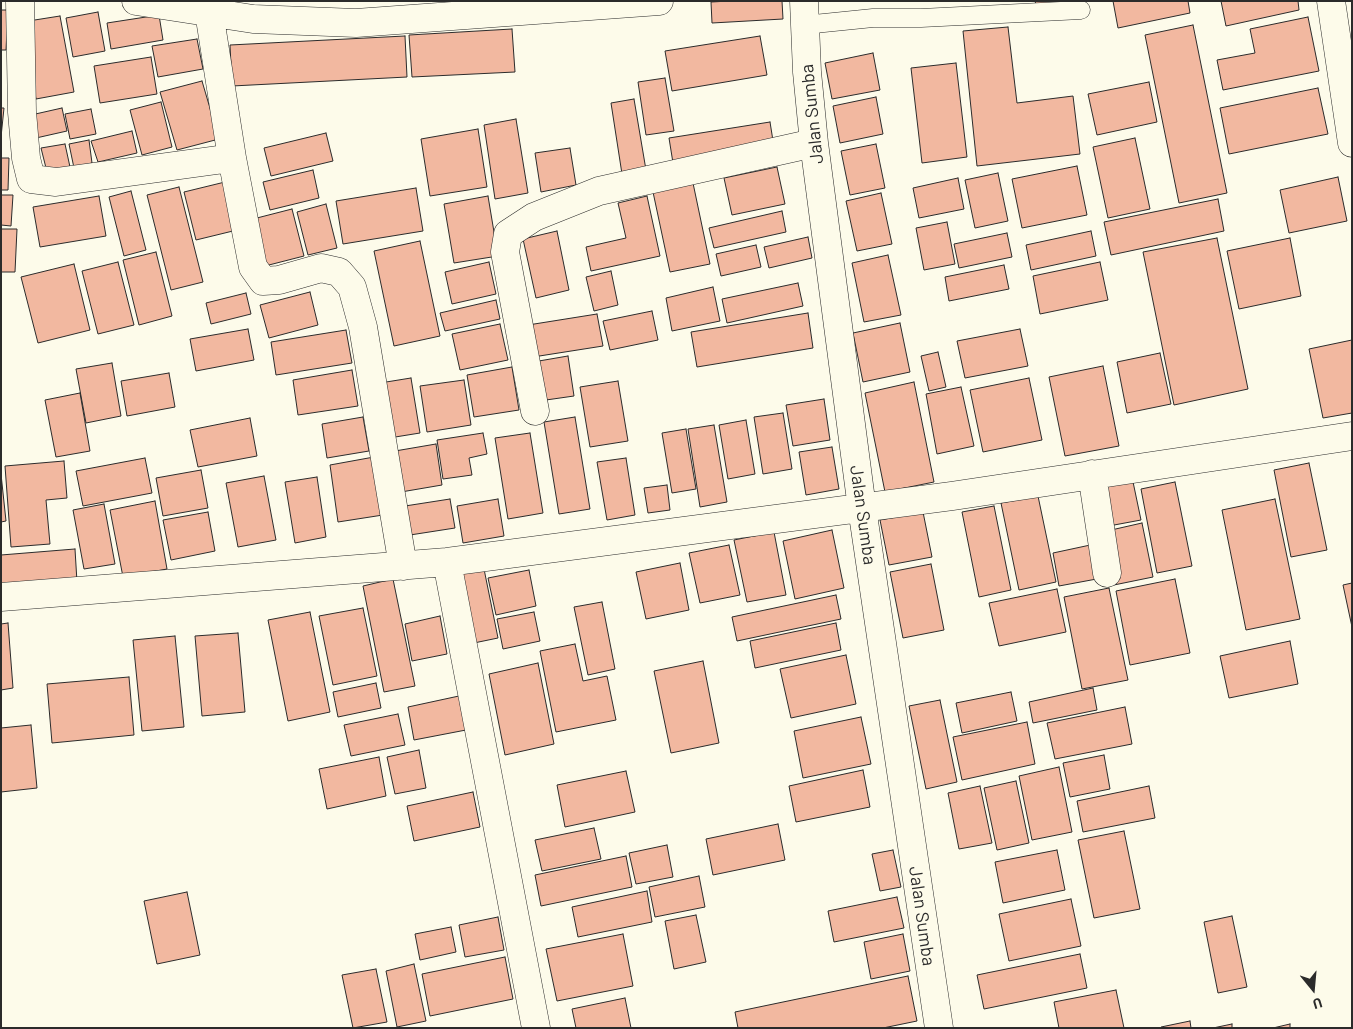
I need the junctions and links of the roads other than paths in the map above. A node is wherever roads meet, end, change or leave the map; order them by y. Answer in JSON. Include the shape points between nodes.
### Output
{"nodes":[{"id":1,"x":20,"y":1,"type":"edge"},
{"id":2,"x":136,"y":1,"type":"edge"},
{"id":3,"x":660,"y":1,"type":"edge"},
{"id":4,"x":1331,"y":1,"type":"edge"},
{"id":5,"x":1081,"y":10,"type":"dead end"},
{"id":6,"x":209,"y":12,"type":"junction"},
{"id":7,"x":804,"y":13,"type":"edge"},
{"id":8,"x":814,"y":143,"type":"junction"},
{"id":9,"x":1352,"y":143,"type":"edge"},
{"id":10,"x":232,"y":158,"type":"junction"},
{"id":11,"x":535,"y":411,"type":"dead end"},
{"id":12,"x":1352,"y":436,"type":"edge"},
{"id":13,"x":1092,"y":474,"type":"junction"},
{"id":14,"x":862,"y":508,"type":"junction"},
{"id":15,"x":447,"y":562,"type":"junction"},
{"id":16,"x":403,"y":566,"type":"junction"},
{"id":17,"x":1107,"y":573,"type":"dead end"},
{"id":18,"x":1,"y":597,"type":"edge"},
{"id":19,"x":536,"y":1028,"type":"edge"},
{"id":20,"x":939,"y":1028,"type":"edge"}],
"edges":[{"from":1,"to":10,"type":"street","via":[[22,112],[31,179],[56,182]]},
{"from":2,"to":6,"type":"street"},
{"from":3,"to":6,"type":"street","via":[[356,23],[253,19]]},
{"from":4,"to":9,"type":"street"},
{"from":5,"to":7,"type":"lane","via":[[920,18]]},
{"from":6,"to":10,"type":"street"},
{"from":7,"to":8,"type":"street","name":"Jalan Sumba"},
{"from":8,"to":11,"type":"street","via":[[599,190],[534,217],[508,234],[505,252]]},
{"from":8,"to":14,"type":"street","name":"Jalan Sumba"},
{"from":10,"to":16,"type":"street","via":[[253,268],[262,281],[279,280],[321,268],[339,272],[352,287],[364,327]]},
{"from":12,"to":13,"type":"street"},
{"from":13,"to":14,"type":"street"},
{"from":13,"to":17,"type":"street"},
{"from":14,"to":15,"type":"street"},
{"from":14,"to":20,"type":"street","name":"Jalan Sumba"},
{"from":15,"to":16,"type":"street"},
{"from":15,"to":19,"type":"street"},
{"from":16,"to":18,"type":"street"}]}
